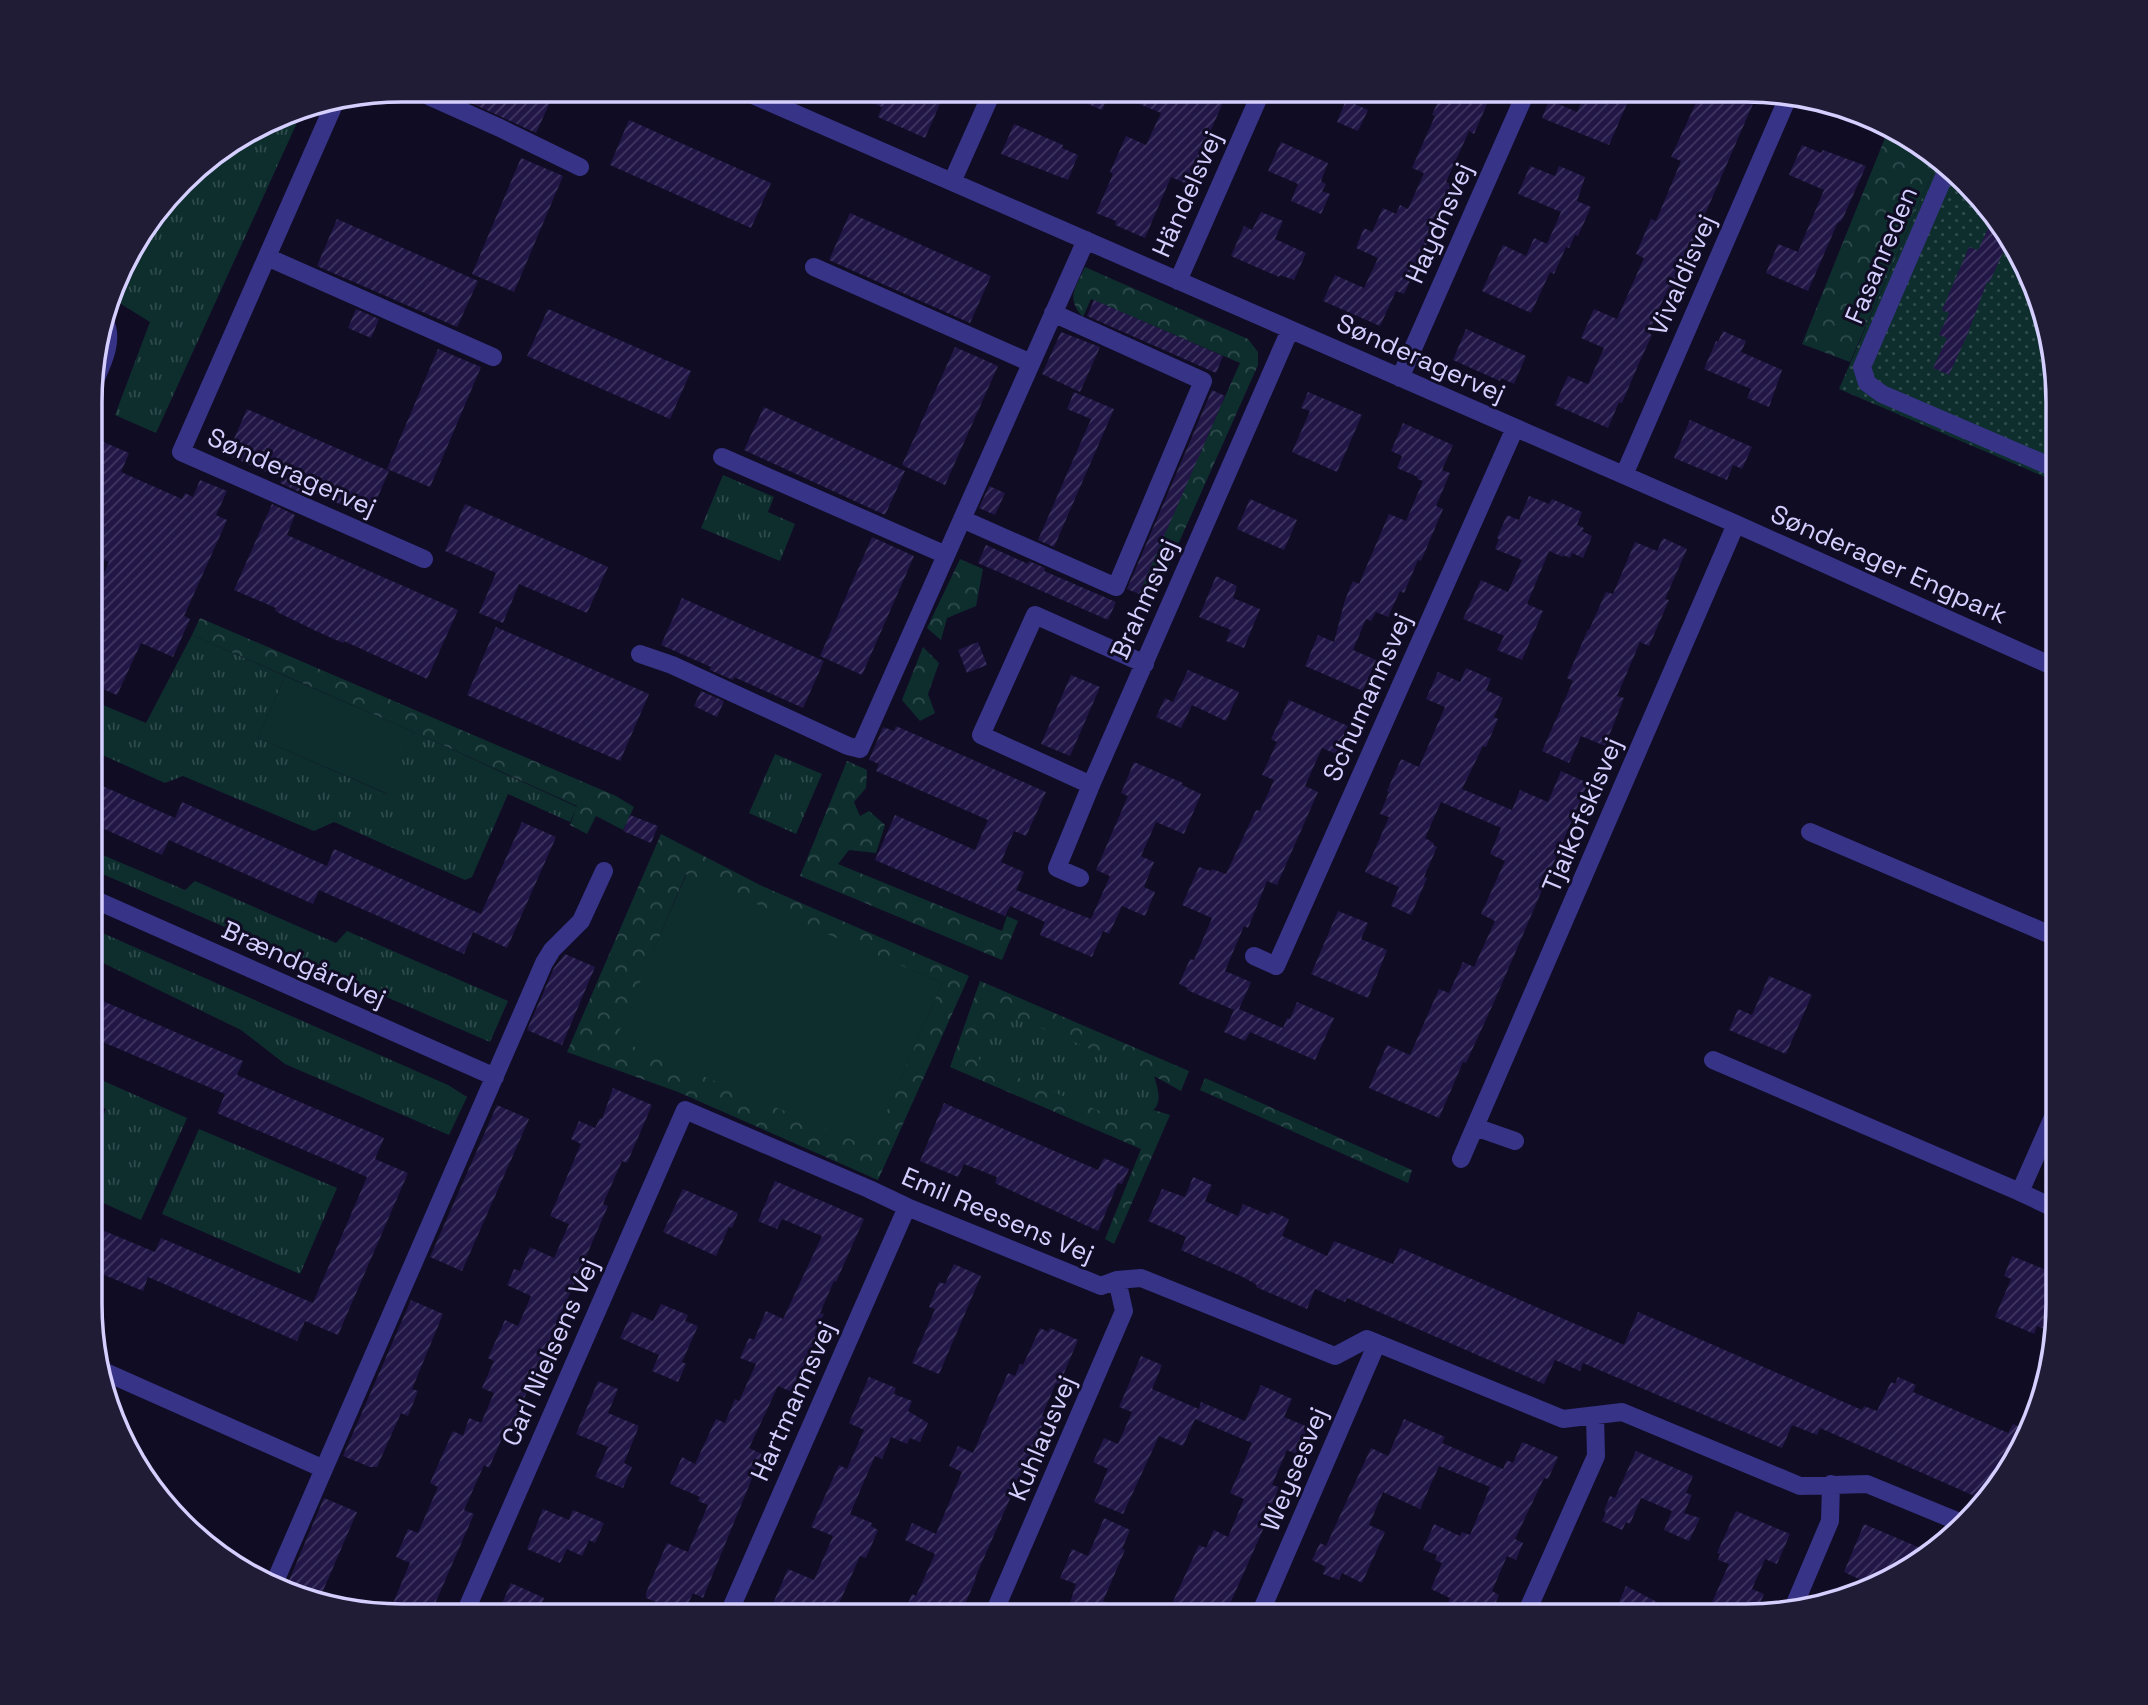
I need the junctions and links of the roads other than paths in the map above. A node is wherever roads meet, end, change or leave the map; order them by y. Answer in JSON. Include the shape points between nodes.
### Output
{"nodes":[{"id":1,"x":442,"y":102,"type":"edge"},
{"id":2,"x":769,"y":102,"type":"edge"},
{"id":3,"x":988,"y":102,"type":"edge"},
{"id":4,"x":1257,"y":102,"type":"edge"},
{"id":5,"x":1522,"y":102,"type":"edge"},
{"id":6,"x":1785,"y":104,"type":"edge"},
{"id":7,"x":332,"y":110,"type":"edge"},
{"id":8,"x":580,"y":167,"type":"dead end"},
{"id":9,"x":1944,"y":176,"type":"edge"},
{"id":10,"x":952,"y":182,"type":"junction"},
{"id":11,"x":1086,"y":240,"type":"junction"},
{"id":12,"x":267,"y":257,"type":"junction"},
{"id":13,"x":814,"y":267,"type":"dead end"},
{"id":14,"x":1178,"y":281,"type":"junction"},
{"id":15,"x":1053,"y":313,"type":"junction"},
{"id":16,"x":1290,"y":330,"type":"junction"},
{"id":17,"x":109,"y":335,"type":"edge"},
{"id":18,"x":105,"y":357,"type":"edge"},
{"id":19,"x":493,"y":358,"type":"dead end"},
{"id":20,"x":1031,"y":363,"type":"junction"},
{"id":21,"x":1400,"y":377,"type":"junction"},
{"id":22,"x":1515,"y":428,"type":"junction"},
{"id":23,"x":722,"y":457,"type":"dead end"},
{"id":24,"x":2046,"y":464,"type":"edge"},
{"id":25,"x":1624,"y":475,"type":"junction"},
{"id":26,"x":962,"y":519,"type":"junction"},
{"id":27,"x":1736,"y":524,"type":"junction"},
{"id":28,"x":946,"y":555,"type":"junction"},
{"id":29,"x":424,"y":559,"type":"dead end"},
{"id":30,"x":640,"y":654,"type":"dead end"},
{"id":31,"x":2046,"y":663,"type":"edge"},
{"id":32,"x":1145,"y":664,"type":"junction"},
{"id":33,"x":1091,"y":785,"type":"junction"},
{"id":34,"x":1810,"y":832,"type":"dead end"},
{"id":35,"x":604,"y":871,"type":"dead end"},
{"id":36,"x":1080,"y":878,"type":"dead end"},
{"id":37,"x":102,"y":903,"type":"edge"},
{"id":38,"x":2046,"y":933,"type":"edge"},
{"id":39,"x":1254,"y":956,"type":"dead end"},
{"id":40,"x":1713,"y":1060,"type":"dead end"},
{"id":41,"x":495,"y":1077,"type":"junction"},
{"id":42,"x":685,"y":1110,"type":"joint"},
{"id":43,"x":1475,"y":1127,"type":"junction"},
{"id":44,"x":2046,"y":1133,"type":"edge"},
{"id":45,"x":1515,"y":1141,"type":"dead end"},
{"id":46,"x":1461,"y":1159,"type":"dead end"},
{"id":47,"x":2020,"y":1192,"type":"junction"},
{"id":48,"x":2046,"y":1204,"type":"edge"},
{"id":49,"x":907,"y":1207,"type":"junction"},
{"id":50,"x":1116,"y":1280,"type":"junction"},
{"id":51,"x":1377,"y":1343,"type":"junction"},
{"id":52,"x":110,"y":1374,"type":"edge"},
{"id":53,"x":1595,"y":1416,"type":"junction"},
{"id":54,"x":324,"y":1469,"type":"junction"},
{"id":55,"x":1831,"y":1484,"type":"junction"},
{"id":56,"x":1954,"y":1520,"type":"edge"},
{"id":57,"x":277,"y":1577,"type":"edge"},
{"id":58,"x":1797,"y":1599,"type":"edge"},
{"id":59,"x":469,"y":1604,"type":"edge"},
{"id":60,"x":733,"y":1604,"type":"edge"},
{"id":61,"x":998,"y":1604,"type":"edge"},
{"id":62,"x":1264,"y":1604,"type":"edge"},
{"id":63,"x":1530,"y":1604,"type":"edge"}],
"edges":[{"from":1,"to":8,"type":"street"},
{"from":2,"to":10,"type":"street","name":"Sønderagervej"},
{"from":3,"to":10,"type":"street"},
{"from":4,"to":14,"type":"street","name":"Händelsvej"},
{"from":5,"to":21,"type":"street","name":"Haydnsvej"},
{"from":6,"to":25,"type":"street","name":"Vivaldisvej"},
{"from":7,"to":12,"type":"street","name":"Sønderagervej"},
{"from":9,"to":24,"type":"street","name":"Fasanreden","via":[[1862,367],[1867,383],[1882,394]]},
{"from":10,"to":11,"type":"street","name":"Sønderagervej"},
{"from":11,"to":14,"type":"street","name":"Sønderagervej"},
{"from":11,"to":15,"type":"street"},
{"from":12,"to":19,"type":"street"},
{"from":12,"to":29,"type":"street","name":"Sønderagervej","via":[[181,452]]},
{"from":13,"to":20,"type":"street"},
{"from":14,"to":16,"type":"street","name":"Sønderagervej"},
{"from":15,"to":20,"type":"street"},
{"from":15,"to":26,"type":"street","via":[[1203,382],[1116,587]]},
{"from":16,"to":21,"type":"street","name":"Sønderagervej"},
{"from":16,"to":32,"type":"street","name":"Brahmsvej"},
{"from":17,"to":18,"type":"street"},
{"from":20,"to":26,"type":"street"},
{"from":21,"to":22,"type":"street","name":"Sønderagervej"},
{"from":22,"to":25,"type":"street","name":"Sønderagervej"},
{"from":22,"to":39,"type":"street","name":"Schumannsvej","via":[[1276,965]]},
{"from":23,"to":28,"type":"street"},
{"from":25,"to":27,"type":"street","name":"Sønderagervej"},
{"from":26,"to":28,"type":"street"},
{"from":27,"to":31,"type":"street","name":"Sønderager Engpark"},
{"from":27,"to":43,"type":"street","name":"Tjaikofskisvej"},
{"from":28,"to":30,"type":"street","via":[[860,749]]},
{"from":32,"to":33,"type":"street","name":"Brahmsvej"},
{"from":32,"to":33,"type":"street","via":[[1035,615],[986,723],[981,735]]},
{"from":33,"to":36,"type":"street","name":"Brahmsvej","via":[[1057,868]]},
{"from":34,"to":38,"type":"street"},
{"from":35,"to":41,"type":"street","via":[[581,921],[544,963]]},
{"from":37,"to":41,"type":"street","name":"Brændgårdvej"},
{"from":40,"to":47,"type":"street"},
{"from":41,"to":54,"type":"street"},
{"from":42,"to":49,"type":"street","name":"Emil Reesens Vej"},
{"from":42,"to":59,"type":"street","name":"Carl Nielsens Vej"},
{"from":43,"to":45,"type":"street"},
{"from":43,"to":46,"type":"street","name":"Tjaikofskisvej"},
{"from":44,"to":47,"type":"street"},
{"from":47,"to":48,"type":"street"},
{"from":49,"to":50,"type":"street","name":"Emil Reesens Vej","via":[[1101,1286]]},
{"from":49,"to":60,"type":"street","name":"Hartmannsvej"},
{"from":50,"to":51,"type":"street","name":"Emil Reesens Vej","via":[[1141,1278],[1335,1356],[1367,1339]]},
{"from":50,"to":61,"type":"street","name":"Kuhlausvej","via":[[1125,1311]]},
{"from":51,"to":53,"type":"street","via":[[1563,1419]]},
{"from":51,"to":62,"type":"street","name":"Weysesvej"},
{"from":52,"to":54,"type":"street"},
{"from":53,"to":55,"type":"street","via":[[1622,1412],[1800,1486]]},
{"from":53,"to":63,"type":"street","via":[[1596,1456]]},
{"from":54,"to":57,"type":"street"},
{"from":55,"to":56,"type":"street","via":[[1867,1484]]},
{"from":55,"to":58,"type":"street","via":[[1830,1521]]}]}
